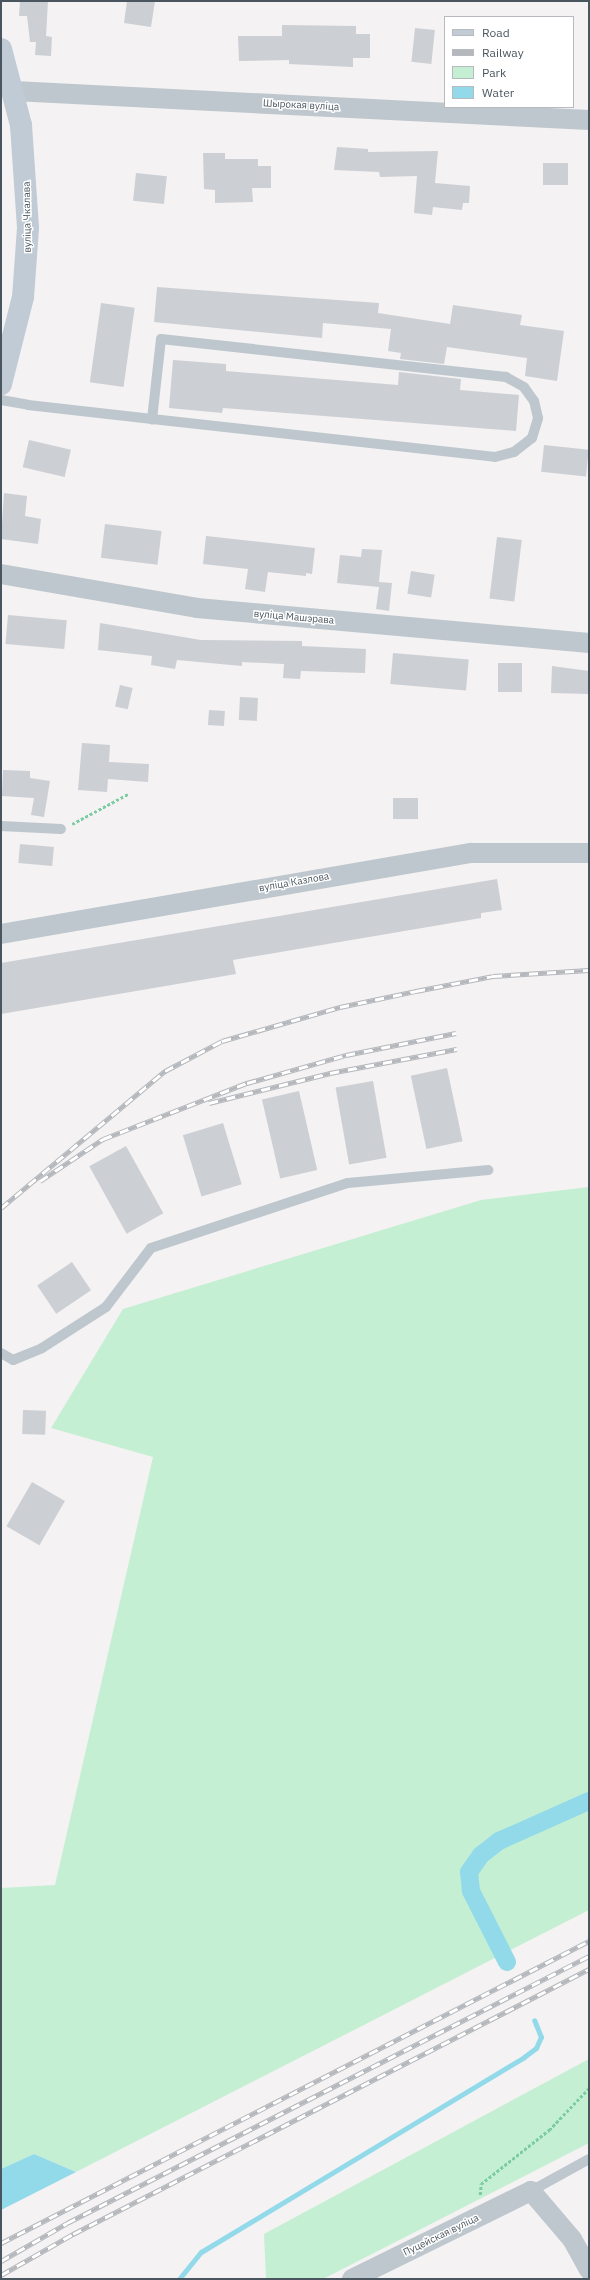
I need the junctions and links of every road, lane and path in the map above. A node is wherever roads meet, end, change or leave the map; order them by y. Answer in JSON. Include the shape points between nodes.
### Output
{"nodes":[{"id":1,"x":1,"y":49,"type":"edge"},
{"id":2,"x":14,"y":91,"type":"junction"},
{"id":3,"x":589,"y":120,"type":"edge"},
{"id":4,"x":1,"y":384,"type":"edge"},
{"id":5,"x":1,"y":400,"type":"edge"},
{"id":6,"x":152,"y":419,"type":"junction"},
{"id":7,"x":1,"y":574,"type":"edge"},
{"id":8,"x":589,"y":644,"type":"edge"},
{"id":9,"x":128,"y":794,"type":"dead end"},
{"id":10,"x":1,"y":826,"type":"edge"},
{"id":11,"x":61,"y":829,"type":"joint"},
{"id":12,"x":589,"y":853,"type":"edge"},
{"id":13,"x":1,"y":934,"type":"edge"},
{"id":14,"x":488,"y":1170,"type":"dead end"},
{"id":15,"x":1,"y":1353,"type":"edge"},
{"id":16,"x":589,"y":2088,"type":"edge"},
{"id":17,"x":589,"y":2160,"type":"edge"},
{"id":18,"x":531,"y":2191,"type":"junction"},
{"id":19,"x":476,"y":2217,"type":"junction"},
{"id":20,"x":589,"y":2270,"type":"edge"},
{"id":21,"x":352,"y":2279,"type":"edge"}],
"edges":[{"from":1,"to":2,"type":"street","name":"вуліца Чкалава"},
{"from":2,"to":3,"type":"street","name":"Шырокая вуліца"},
{"from":2,"to":4,"type":"street","name":"вуліца Чкалава","via":[[25,158],[27,269]]},
{"from":5,"to":6,"type":"lane"},
{"from":6,"to":6,"type":"lane","via":[[161,339],[506,377],[524,387],[534,401],[538,418],[532,438],[514,452],[495,457]]},
{"from":7,"to":8,"type":"street","name":"вуліца Машэрава","via":[[197,608]]},
{"from":9,"to":11,"type":"path"},
{"from":10,"to":11,"type":"lane"},
{"from":12,"to":13,"type":"street","name":"вуліца Казлова","via":[[471,853]]},
{"from":14,"to":15,"type":"lane","via":[[348,1183],[151,1248],[106,1307],[42,1348],[13,1360]]},
{"from":16,"to":19,"type":"path","via":[[549,2130],[481,2184]]},
{"from":17,"to":18,"type":"lane"},
{"from":18,"to":19,"type":"street","name":"Пуцейская вуліца"},
{"from":18,"to":20,"type":"street","via":[[572,2239]]},
{"from":19,"to":21,"type":"street","name":"Пуцейская вуліца"}]}
